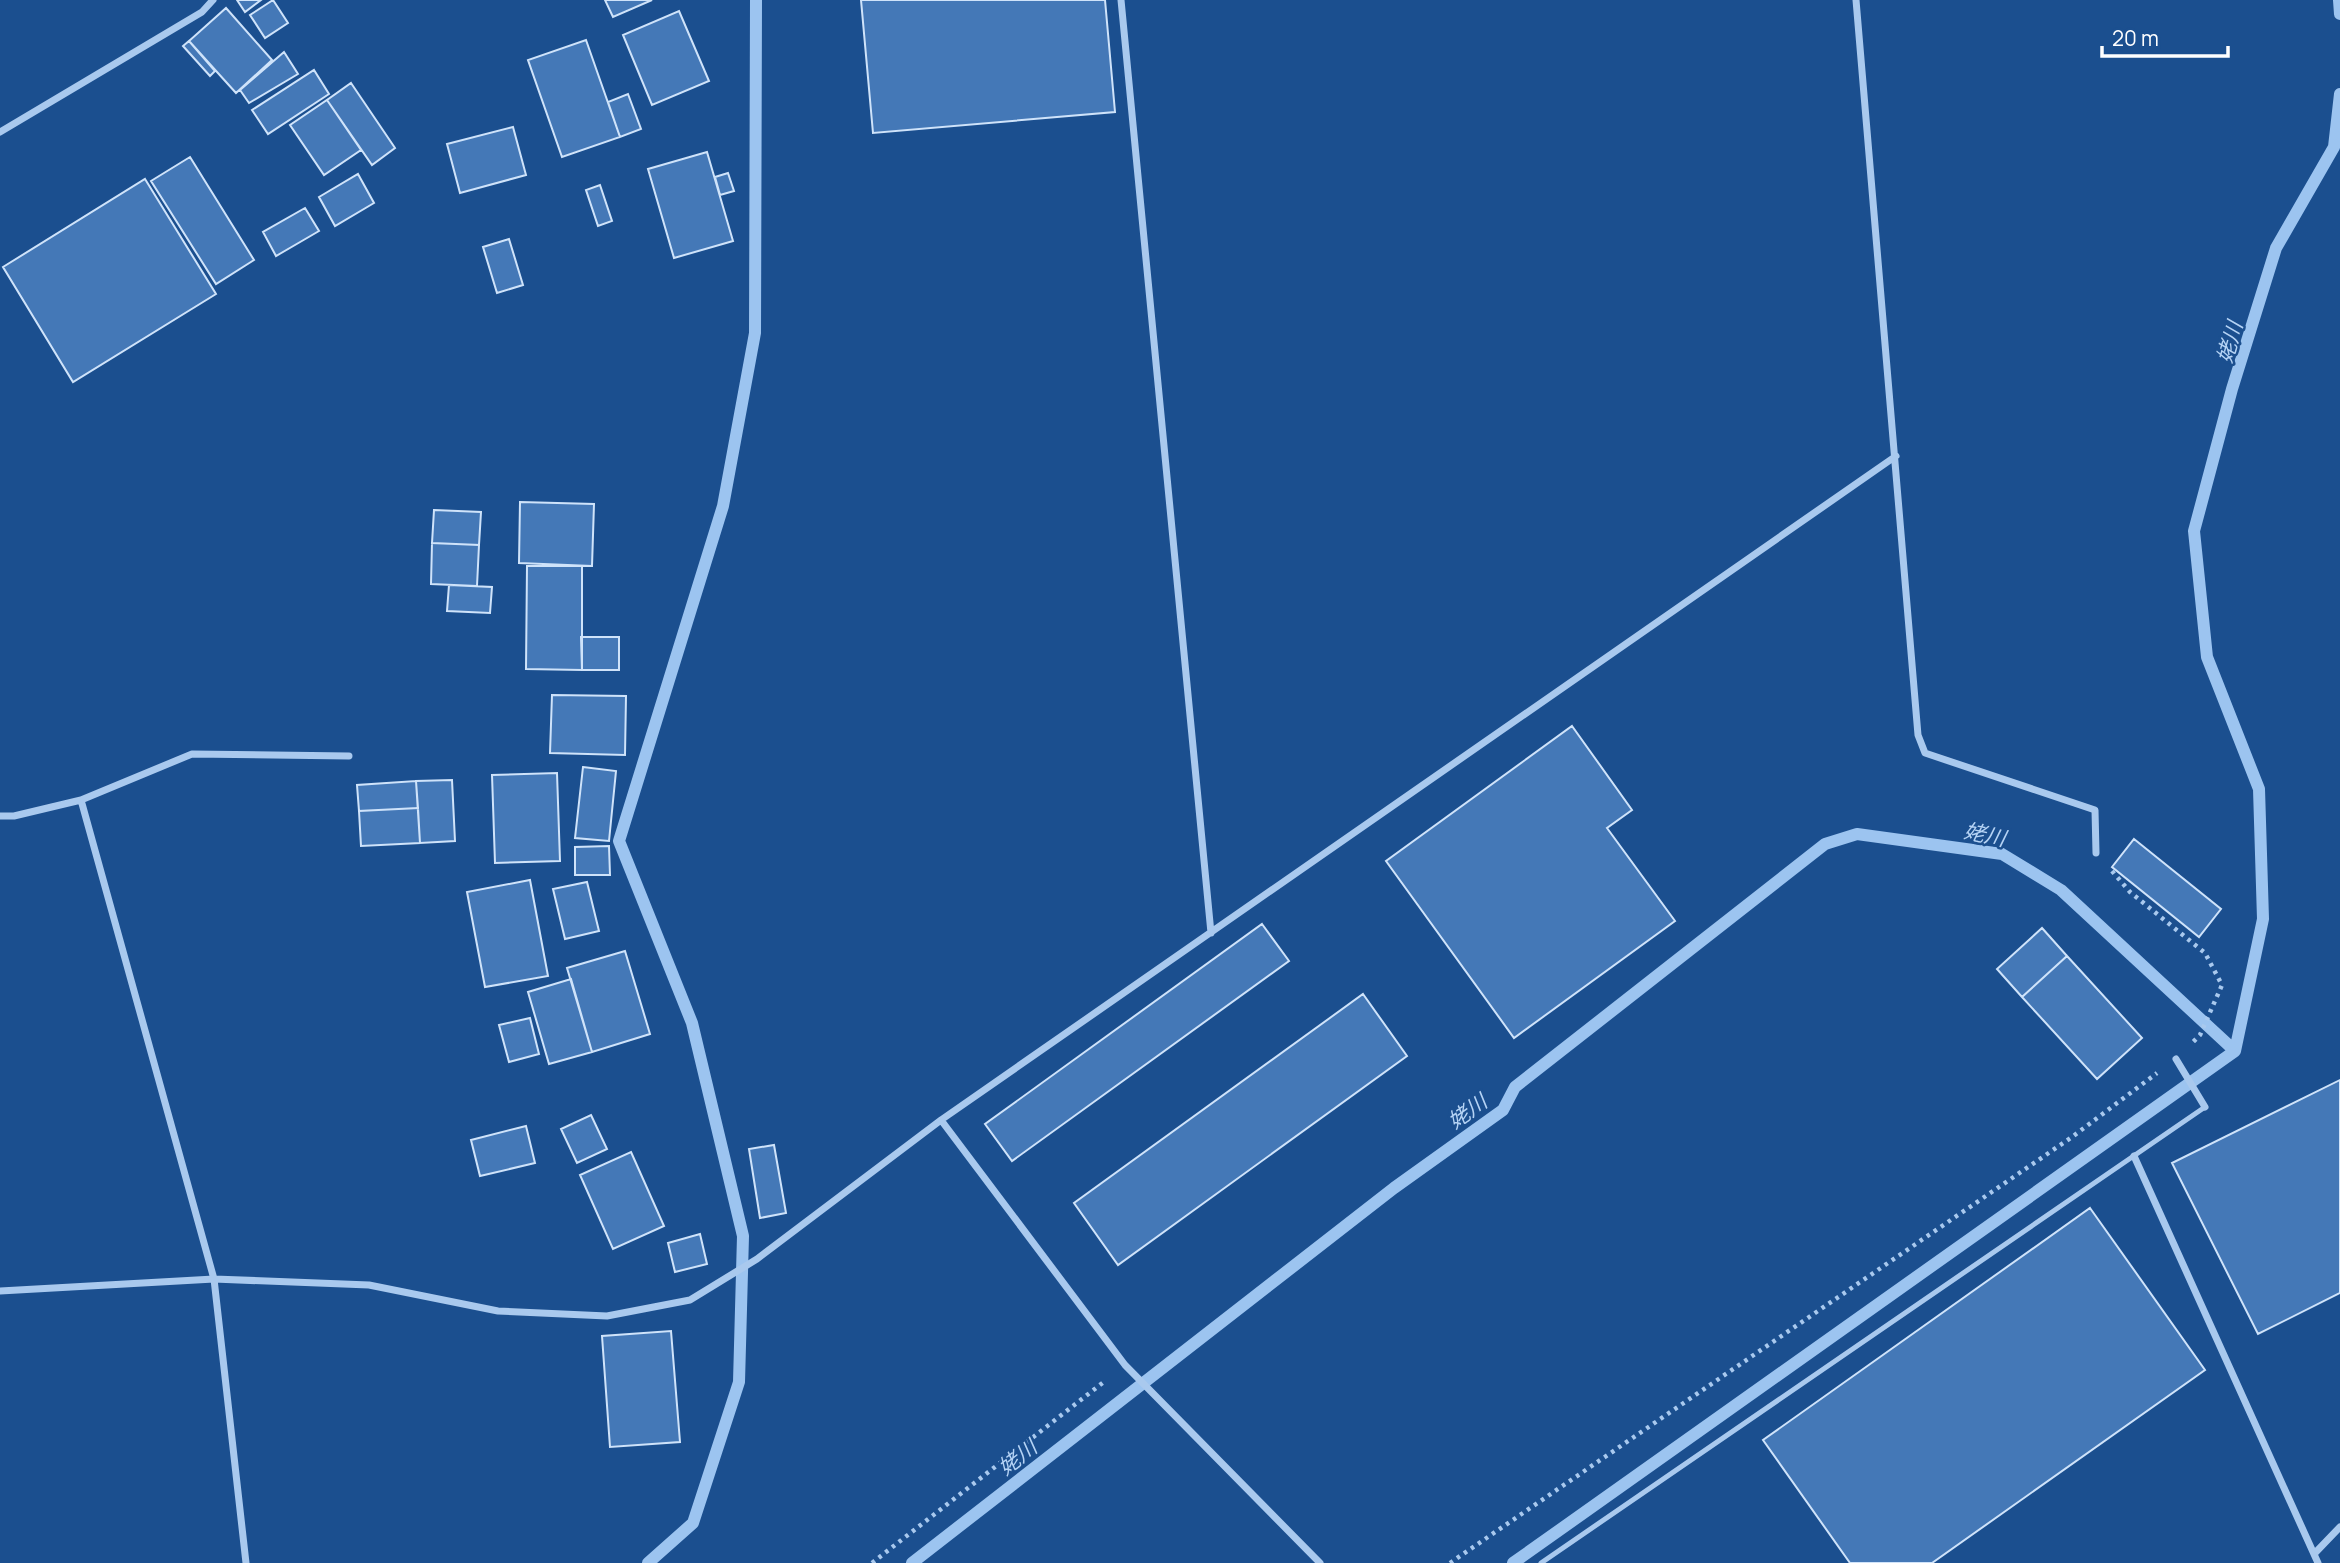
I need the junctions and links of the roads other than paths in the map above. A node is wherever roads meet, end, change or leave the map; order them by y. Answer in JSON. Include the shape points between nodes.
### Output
{"nodes":[{"id":1,"x":213,"y":0,"type":"edge"},
{"id":2,"x":1121,"y":0,"type":"edge"},
{"id":3,"x":1856,"y":0,"type":"edge"},
{"id":4,"x":0,"y":132,"type":"edge"},
{"id":5,"x":1896,"y":456,"type":"junction"},
{"id":6,"x":348,"y":756,"type":"dead end"},
{"id":7,"x":81,"y":800,"type":"junction"},
{"id":8,"x":0,"y":816,"type":"edge"},
{"id":9,"x":2096,"y":853,"type":"road end"},
{"id":10,"x":1211,"y":933,"type":"junction"},
{"id":11,"x":2176,"y":1059,"type":"road end"},
{"id":12,"x":2205,"y":1107,"type":"joint"},
{"id":13,"x":940,"y":1120,"type":"junction"},
{"id":14,"x":2134,"y":1156,"type":"junction"},
{"id":15,"x":214,"y":1279,"type":"junction"},
{"id":16,"x":0,"y":1291,"type":"edge"},
{"id":17,"x":2340,"y":1527,"type":"edge"},
{"id":18,"x":2315,"y":1553,"type":"junction"},
{"id":19,"x":246,"y":1563,"type":"edge"},
{"id":20,"x":1320,"y":1563,"type":"edge"},
{"id":21,"x":1541,"y":1563,"type":"edge"},
{"id":22,"x":2318,"y":1563,"type":"edge"}],
"edges":[{"from":1,"to":4,"type":"street","via":[[202,12]]},
{"from":2,"to":10,"type":"street"},
{"from":3,"to":5,"type":"street"},
{"from":5,"to":9,"type":"street","via":[[1918,735],[1926,753],[2095,810]]},
{"from":5,"to":10,"type":"street"},
{"from":6,"to":7,"type":"street","via":[[191,754]]},
{"from":7,"to":8,"type":"street"},
{"from":7,"to":15,"type":"street"},
{"from":10,"to":13,"type":"street"},
{"from":11,"to":12,"type":"street"},
{"from":12,"to":14,"type":"lane"},
{"from":13,"to":15,"type":"street","via":[[757,1259],[690,1300],[607,1316],[512,1312],[369,1285]]},
{"from":13,"to":20,"type":"street","via":[[1125,1366]]},
{"from":14,"to":18,"type":"street"},
{"from":14,"to":21,"type":"lane"},
{"from":15,"to":16,"type":"street"},
{"from":15,"to":19,"type":"street"},
{"from":17,"to":18,"type":"street"},
{"from":18,"to":22,"type":"street"}]}
